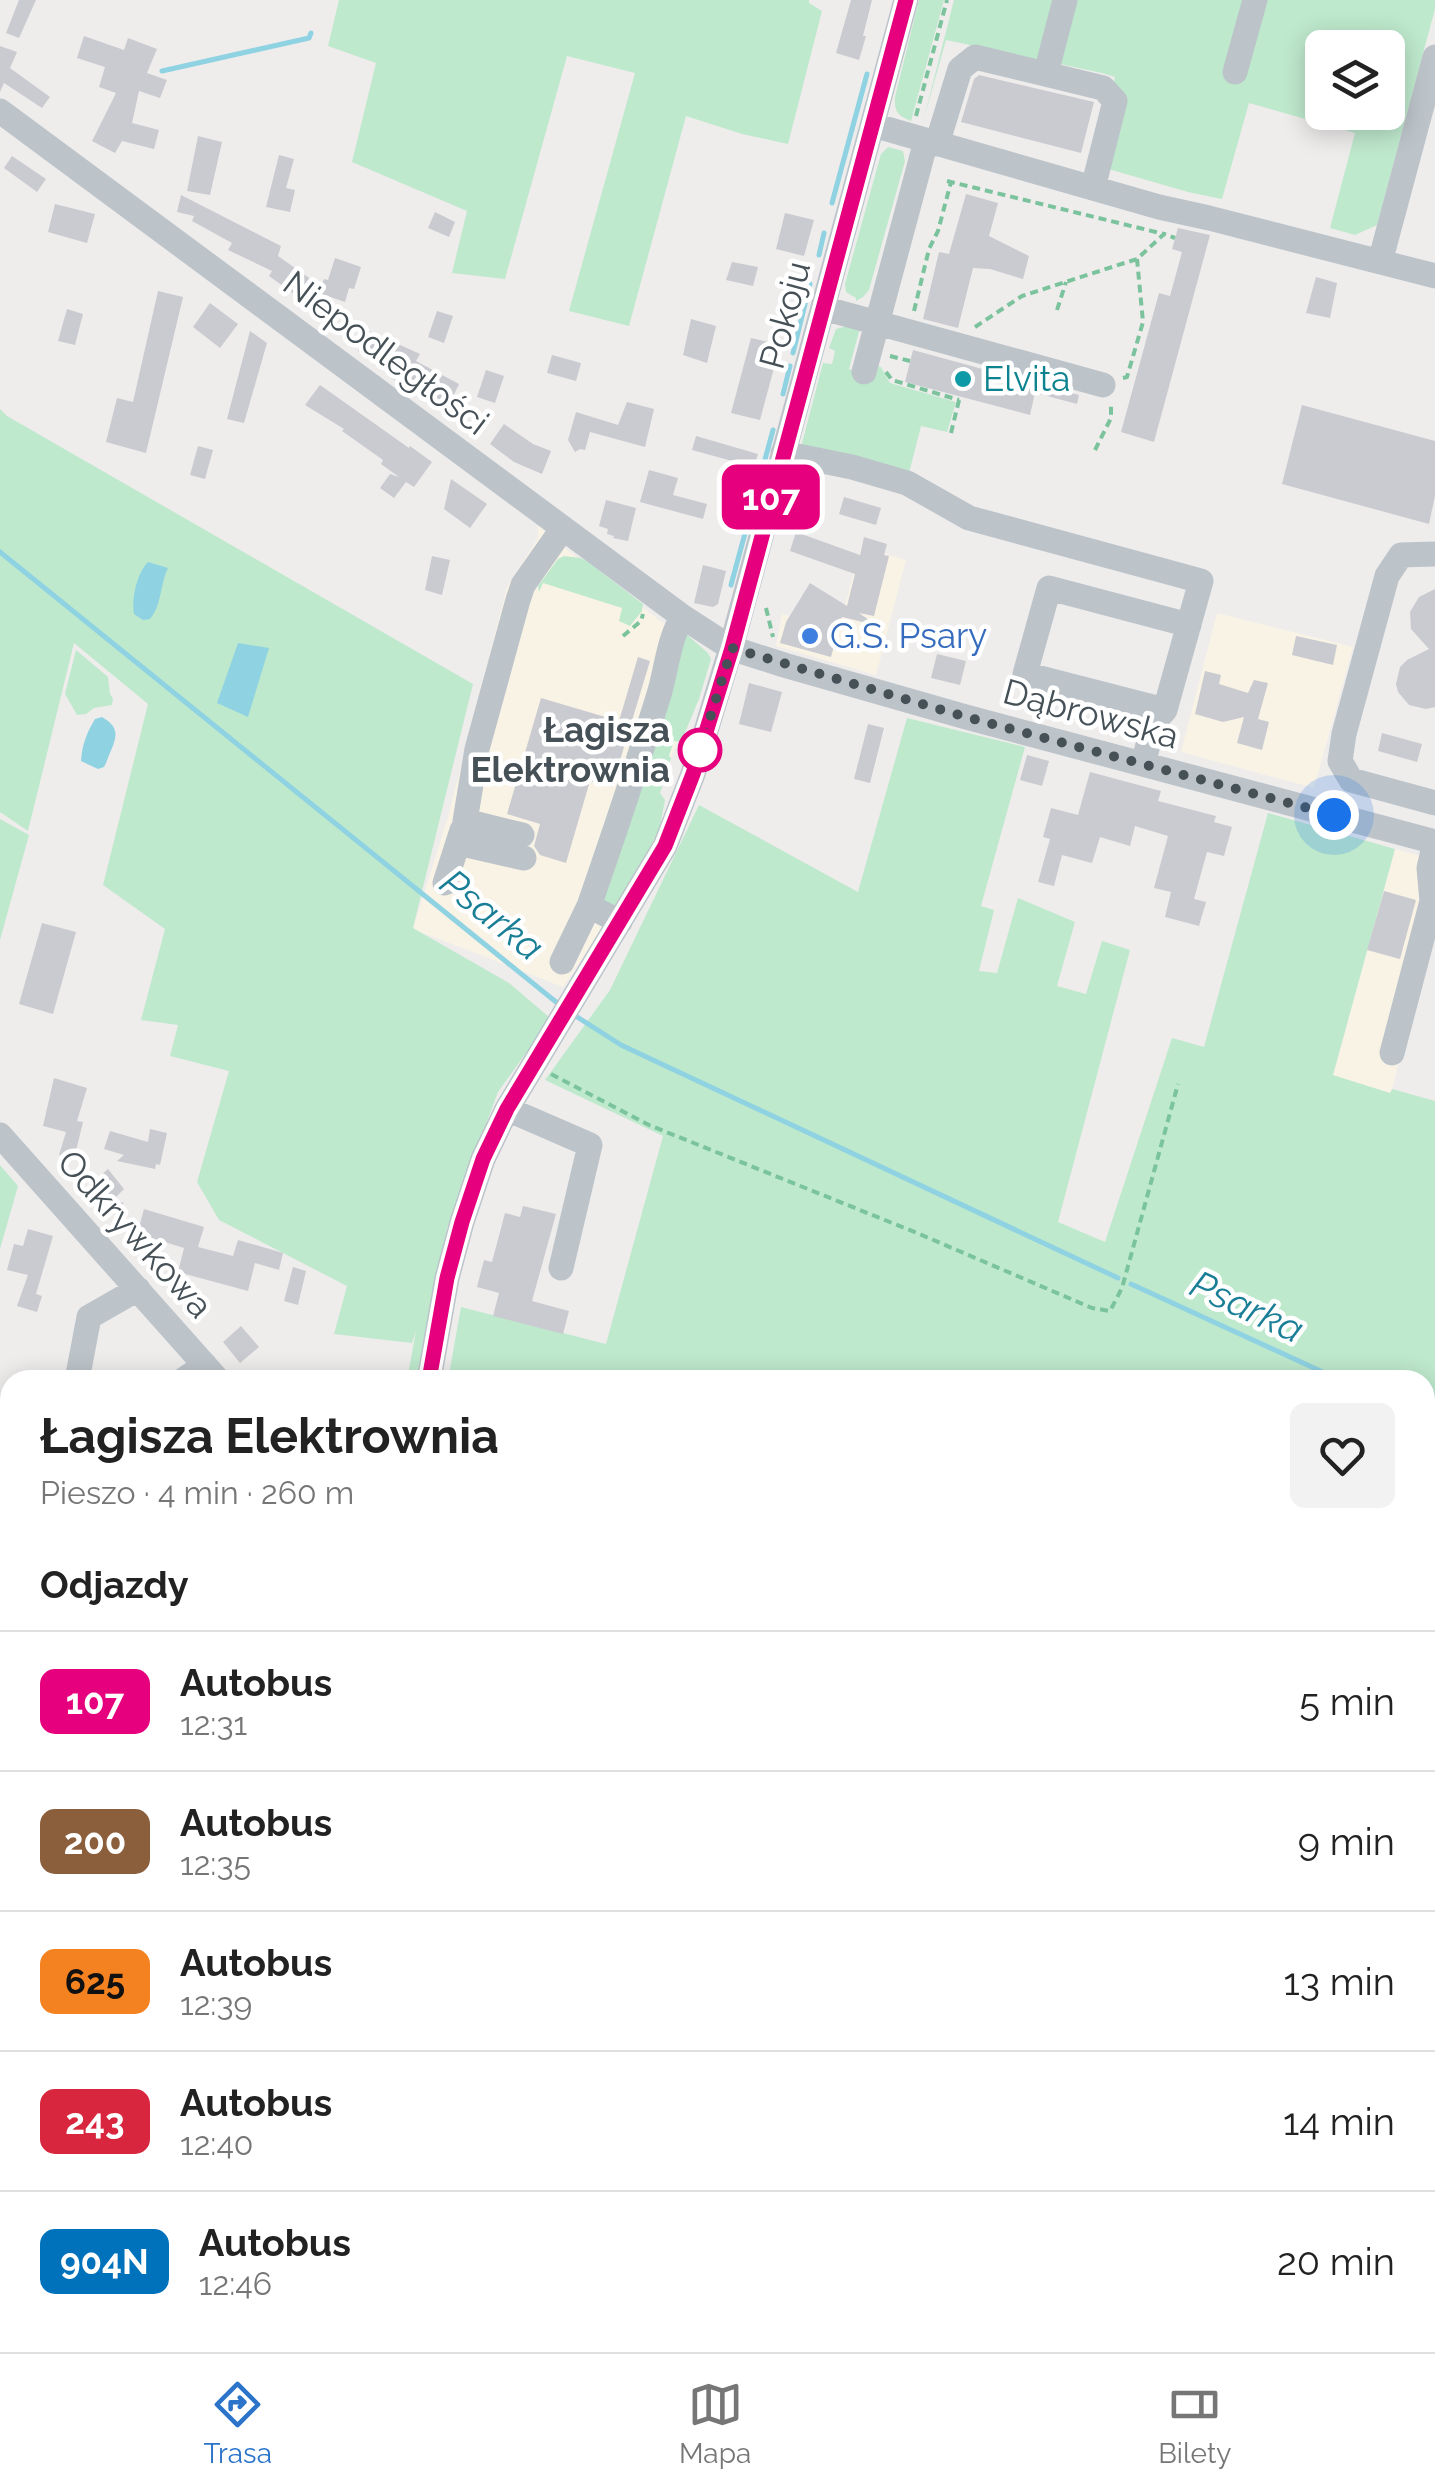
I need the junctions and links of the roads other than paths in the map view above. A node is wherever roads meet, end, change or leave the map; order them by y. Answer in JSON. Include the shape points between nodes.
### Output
{"nodes":[{"id":1,"x":906,"y":0,"type":"edge"},
{"id":2,"x":1065,"y":0,"type":"edge"},
{"id":3,"x":1254,"y":0,"type":"edge"},
{"id":4,"x":1435,"y":57,"type":"edge"},
{"id":5,"x":1235,"y":72,"type":"dead end"},
{"id":6,"x":1046,"y":73,"type":"junction"},
{"id":7,"x":0,"y":111,"type":"edge"},
{"id":8,"x":873,"y":125,"type":"junction"},
{"id":9,"x":932,"y":142,"type":"junction"},
{"id":10,"x":1093,"y":188,"type":"junction"},
{"id":11,"x":1380,"y":262,"type":"junction"},
{"id":12,"x":1435,"y":276,"type":"edge"},
{"id":13,"x":823,"y":308,"type":"junction"},
{"id":14,"x":892,"y":326,"type":"junction"},
{"id":15,"x":875,"y":371,"type":"road end"},
{"id":16,"x":1103,"y":385,"type":"road end"},
{"id":17,"x":783,"y":453,"type":"junction"},
{"id":18,"x":563,"y":528,"type":"junction"},
{"id":19,"x":1435,"y":554,"type":"edge"},
{"id":20,"x":683,"y":617,"type":"junction"},
{"id":21,"x":1189,"y":625,"type":"junction"},
{"id":22,"x":732,"y":648,"type":"junction"},
{"id":23,"x":1165,"y":710,"type":"junction"},
{"id":24,"x":1143,"y":764,"type":"junction"},
{"id":25,"x":1435,"y":803,"type":"edge"},
{"id":26,"x":461,"y":832,"type":"junction"},
{"id":27,"x":1435,"y":842,"type":"edge"},
{"id":28,"x":523,"y":847,"type":"dead end"},
{"id":29,"x":445,"y":884,"type":"dead end"},
{"id":30,"x":589,"y":906,"type":"junction"},
{"id":31,"x":620,"y":922,"type":"junction"},
{"id":32,"x":562,"y":962,"type":"dead end"},
{"id":33,"x":1392,"y":1053,"type":"dead end"},
{"id":34,"x":507,"y":1109,"type":"junction"},
{"id":35,"x":0,"y":1134,"type":"edge"},
{"id":36,"x":562,"y":1268,"type":"dead end"},
{"id":37,"x":138,"y":1289,"type":"junction"},
{"id":38,"x":80,"y":1370,"type":"edge"},
{"id":39,"x":209,"y":1370,"type":"edge"},
{"id":40,"x":432,"y":1370,"type":"edge"}],
"edges":[{"from":1,"to":8,"type":"street","name":"Pokoju"},
{"from":2,"to":6,"type":"street"},
{"from":3,"to":5,"type":"street"},
{"from":4,"to":11,"type":"street"},
{"from":6,"to":9,"type":"street","via":[[976,57],[960,68]]},
{"from":6,"to":10,"type":"street","via":[[1103,88],[1115,101]]},
{"from":7,"to":18,"type":"street","name":"Niepodległości"},
{"from":8,"to":9,"type":"street"},
{"from":8,"to":13,"type":"street","name":"Pokoju"},
{"from":9,"to":10,"type":"street"},
{"from":9,"to":14,"type":"street"},
{"from":10,"to":11,"type":"street"},
{"from":11,"to":12,"type":"street"},
{"from":13,"to":14,"type":"street"},
{"from":13,"to":17,"type":"street","name":"Pokoju"},
{"from":14,"to":15,"type":"street"},
{"from":14,"to":16,"type":"street"},
{"from":17,"to":21,"type":"street","via":[[906,483],[969,518],[1201,581]]},
{"from":17,"to":22,"type":"street","name":"Pokoju"},
{"from":18,"to":20,"type":"street","name":"Niepodległości"},
{"from":18,"to":26,"type":"street","via":[[523,585]]},
{"from":19,"to":25,"type":"street","via":[[1402,555],[1387,576],[1340,761],[1350,780]]},
{"from":20,"to":22,"type":"street","name":"Niepodległości"},
{"from":20,"to":30,"type":"street"},
{"from":21,"to":23,"type":"street"},
{"from":21,"to":23,"type":"street","via":[[1049,588],[1025,674]]},
{"from":22,"to":24,"type":"street","name":"Dąbrowska"},
{"from":22,"to":31,"type":"street","name":"Pokoju","via":[[665,846]]},
{"from":23,"to":24,"type":"street","via":[[1154,722]]},
{"from":24,"to":27,"type":"street","name":"Dąbrowska"},
{"from":26,"to":28,"type":"street"},
{"from":26,"to":29,"type":"street"},
{"from":27,"to":33,"type":"street","via":[[1432,902]]},
{"from":30,"to":31,"type":"street"},
{"from":30,"to":32,"type":"street"},
{"from":31,"to":34,"type":"street","name":"Pokoju"},
{"from":34,"to":36,"type":"street","via":[[590,1145]]},
{"from":34,"to":40,"type":"street","name":"Pokoju","via":[[462,1222]]},
{"from":35,"to":37,"type":"street","name":"Odkrywkowa"},
{"from":37,"to":38,"type":"street","via":[[88,1318]]},
{"from":37,"to":39,"type":"street","name":"Odkrywkowa"}]}
